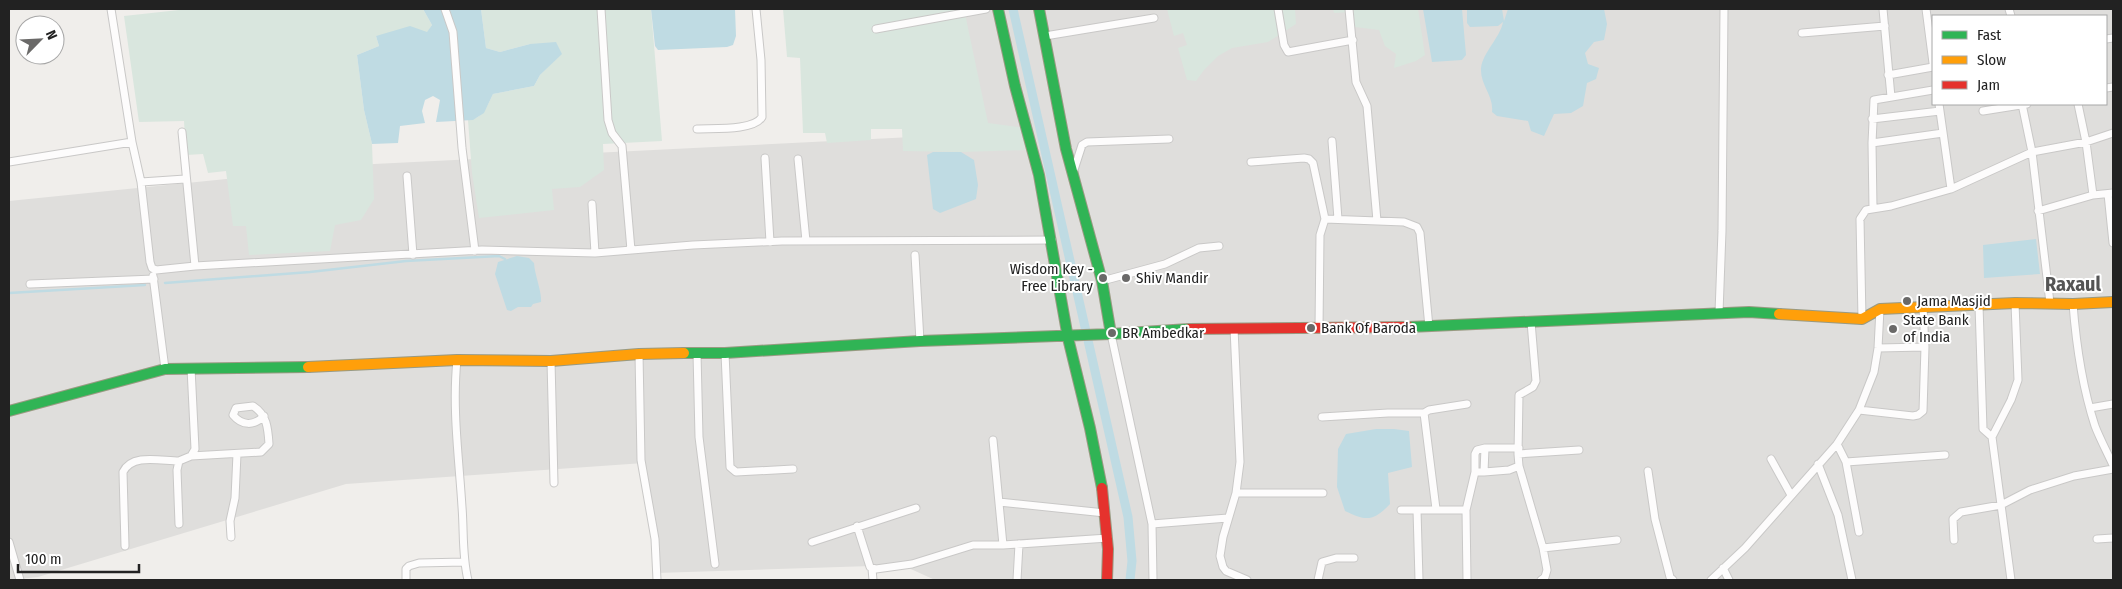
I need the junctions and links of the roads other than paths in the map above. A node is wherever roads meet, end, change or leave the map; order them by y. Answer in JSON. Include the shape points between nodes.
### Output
{"nodes":[{"id":1,"x":112,"y":9,"type":"edge"},
{"id":2,"x":446,"y":9,"type":"edge"},
{"id":3,"x":601,"y":9,"type":"edge"},
{"id":4,"x":756,"y":9,"type":"edge"},
{"id":5,"x":986,"y":9,"type":"edge"},
{"id":6,"x":998,"y":9,"type":"edge"},
{"id":7,"x":1039,"y":9,"type":"edge"},
{"id":8,"x":1278,"y":9,"type":"edge"},
{"id":9,"x":1349,"y":9,"type":"edge"},
{"id":10,"x":1724,"y":9,"type":"edge"},
{"id":11,"x":1883,"y":9,"type":"edge"},
{"id":12,"x":1926,"y":9,"type":"edge"},
{"id":13,"x":1154,"y":18,"type":"dead end"},
{"id":14,"x":1885,"y":26,"type":"junction"},
{"id":15,"x":876,"y":29,"type":"dead end"},
{"id":16,"x":1802,"y":32,"type":"dead end"},
{"id":17,"x":1045,"y":36,"type":"junction"},
{"id":18,"x":1352,"y":40,"type":"junction"},
{"id":19,"x":1932,"y":57,"type":"edge"},
{"id":20,"x":1932,"y":65,"type":"edge"},
{"id":21,"x":1888,"y":75,"type":"junction"},
{"id":22,"x":1932,"y":90,"type":"edge"},
{"id":23,"x":1891,"y":97,"type":"junction"},
{"id":24,"x":2018,"y":105,"type":"edge"},
{"id":25,"x":2024,"y":105,"type":"edge"},
{"id":26,"x":2078,"y":105,"type":"edge"},
{"id":27,"x":1940,"y":108,"type":"edge"},
{"id":28,"x":1984,"y":111,"type":"dead end"},
{"id":29,"x":1872,"y":119,"type":"junction"},
{"id":30,"x":697,"y":129,"type":"dead end"},
{"id":31,"x":182,"y":132,"type":"dead end"},
{"id":32,"x":1943,"y":133,"type":"junction"},
{"id":33,"x":2113,"y":133,"type":"edge"},
{"id":34,"x":1169,"y":139,"type":"dead end"},
{"id":35,"x":1332,"y":140,"type":"dead end"},
{"id":36,"x":132,"y":142,"type":"junction"},
{"id":37,"x":2086,"y":142,"type":"junction"},
{"id":38,"x":1872,"y":143,"type":"junction"},
{"id":39,"x":2032,"y":152,"type":"junction"},
{"id":40,"x":765,"y":158,"type":"dead end"},
{"id":41,"x":798,"y":158,"type":"dead end"},
{"id":42,"x":9,"y":162,"type":"edge"},
{"id":43,"x":1251,"y":162,"type":"dead end"},
{"id":44,"x":1073,"y":173,"type":"junction"},
{"id":45,"x":407,"y":176,"type":"dead end"},
{"id":46,"x":186,"y":179,"type":"junction"},
{"id":47,"x":141,"y":182,"type":"junction"},
{"id":48,"x":1952,"y":188,"type":"junction"},
{"id":49,"x":2111,"y":193,"type":"edge"},
{"id":50,"x":2093,"y":195,"type":"junction"},
{"id":51,"x":592,"y":204,"type":"dead end"},
{"id":52,"x":1873,"y":208,"type":"junction"},
{"id":53,"x":2038,"y":210,"type":"junction"},
{"id":54,"x":1325,"y":219,"type":"junction"},
{"id":55,"x":1338,"y":219,"type":"junction"},
{"id":56,"x":1377,"y":221,"type":"junction"},
{"id":57,"x":1052,"y":240,"type":"junction"},
{"id":58,"x":806,"y":241,"type":"junction"},
{"id":59,"x":770,"y":242,"type":"junction"},
{"id":60,"x":2113,"y":243,"type":"edge"},
{"id":61,"x":1219,"y":246,"type":"dead end"},
{"id":62,"x":631,"y":250,"type":"junction"},
{"id":63,"x":475,"y":251,"type":"junction"},
{"id":64,"x":595,"y":253,"type":"junction"},
{"id":65,"x":915,"y":254,"type":"dead end"},
{"id":66,"x":413,"y":255,"type":"junction"},
{"id":67,"x":195,"y":266,"type":"junction"},
{"id":68,"x":152,"y":268,"type":"junction"},
{"id":69,"x":154,"y":279,"type":"junction"},
{"id":70,"x":1102,"y":281,"type":"junction"},
{"id":71,"x":30,"y":284,"type":"dead end"},
{"id":72,"x":2113,"y":302,"type":"edge"},
{"id":73,"x":2015,"y":303,"type":"junction"},
{"id":74,"x":2050,"y":303,"type":"junction"},
{"id":75,"x":2073,"y":304,"type":"junction"},
{"id":76,"x":1980,"y":305,"type":"junction"},
{"id":77,"x":1923,"y":308,"type":"junction"},
{"id":78,"x":1880,"y":309,"type":"junction"},
{"id":79,"x":1719,"y":313,"type":"junction"},
{"id":80,"x":1862,"y":319,"type":"junction"},
{"id":81,"x":1531,"y":322,"type":"junction"},
{"id":82,"x":1429,"y":327,"type":"junction"},
{"id":83,"x":1234,"y":328,"type":"junction"},
{"id":84,"x":1319,"y":329,"type":"junction"},
{"id":85,"x":1111,"y":334,"type":"junction"},
{"id":86,"x":1073,"y":336,"type":"junction"},
{"id":87,"x":920,"y":341,"type":"junction"},
{"id":88,"x":1924,"y":347,"type":"junction"},
{"id":89,"x":1878,"y":348,"type":"junction"},
{"id":90,"x":725,"y":353,"type":"junction"},
{"id":91,"x":639,"y":354,"type":"junction"},
{"id":92,"x":697,"y":354,"type":"junction"},
{"id":93,"x":457,"y":360,"type":"junction"},
{"id":94,"x":551,"y":361,"type":"junction"},
{"id":95,"x":191,"y":368,"type":"junction"},
{"id":96,"x":164,"y":369,"type":"junction"},
{"id":97,"x":1467,"y":404,"type":"dead end"},
{"id":98,"x":2113,"y":404,"type":"edge"},
{"id":99,"x":2090,"y":408,"type":"junction"},
{"id":100,"x":1859,"y":410,"type":"junction"},
{"id":101,"x":9,"y":412,"type":"edge"},
{"id":102,"x":1424,"y":413,"type":"junction"},
{"id":103,"x":264,"y":416,"type":"dead end"},
{"id":104,"x":1322,"y":417,"type":"dead end"},
{"id":105,"x":1992,"y":437,"type":"junction"},
{"id":106,"x":993,"y":440,"type":"dead end"},
{"id":107,"x":1837,"y":444,"type":"junction"},
{"id":108,"x":1485,"y":448,"type":"junction"},
{"id":109,"x":1579,"y":450,"type":"dead end"},
{"id":110,"x":1519,"y":451,"type":"junction"},
{"id":111,"x":237,"y":454,"type":"junction"},
{"id":112,"x":192,"y":456,"type":"junction"},
{"id":113,"x":1945,"y":456,"type":"dead end"},
{"id":114,"x":1771,"y":459,"type":"dead end"},
{"id":115,"x":179,"y":461,"type":"junction"},
{"id":116,"x":1846,"y":462,"type":"junction"},
{"id":117,"x":1818,"y":464,"type":"junction"},
{"id":118,"x":2113,"y":465,"type":"edge"},
{"id":119,"x":1519,"y":466,"type":"junction"},
{"id":120,"x":793,"y":469,"type":"dead end"},
{"id":121,"x":2113,"y":469,"type":"edge"},
{"id":122,"x":1648,"y":471,"type":"dead end"},
{"id":123,"x":1475,"y":472,"type":"junction"},
{"id":124,"x":1484,"y":472,"type":"junction"},
{"id":125,"x":554,"y":483,"type":"dead end"},
{"id":126,"x":1236,"y":493,"type":"junction"},
{"id":127,"x":1323,"y":493,"type":"dead end"},
{"id":128,"x":1790,"y":494,"type":"junction"},
{"id":129,"x":999,"y":502,"type":"junction"},
{"id":130,"x":2001,"y":505,"type":"junction"},
{"id":131,"x":916,"y":508,"type":"dead end"},
{"id":132,"x":1436,"y":509,"type":"junction"},
{"id":133,"x":1401,"y":510,"type":"dead end"},
{"id":134,"x":1417,"y":510,"type":"junction"},
{"id":135,"x":1466,"y":510,"type":"junction"},
{"id":136,"x":1106,"y":513,"type":"junction"},
{"id":137,"x":1228,"y":518,"type":"junction"},
{"id":138,"x":179,"y":524,"type":"dead end"},
{"id":139,"x":1152,"y":524,"type":"junction"},
{"id":140,"x":857,"y":526,"type":"junction"},
{"id":141,"x":1859,"y":532,"type":"dead end"},
{"id":142,"x":231,"y":537,"type":"dead end"},
{"id":143,"x":1108,"y":538,"type":"junction"},
{"id":144,"x":2113,"y":538,"type":"edge"},
{"id":145,"x":2097,"y":539,"type":"dead end"},
{"id":146,"x":1617,"y":540,"type":"dead end"},
{"id":147,"x":1954,"y":540,"type":"dead end"},
{"id":148,"x":9,"y":542,"type":"edge"},
{"id":149,"x":812,"y":542,"type":"dead end"},
{"id":150,"x":1020,"y":544,"type":"junction"},
{"id":151,"x":1003,"y":545,"type":"junction"},
{"id":152,"x":125,"y":546,"type":"dead end"},
{"id":153,"x":1543,"y":548,"type":"junction"},
{"id":154,"x":1354,"y":558,"type":"dead end"},
{"id":155,"x":464,"y":562,"type":"junction"},
{"id":156,"x":715,"y":564,"type":"dead end"},
{"id":157,"x":1723,"y":568,"type":"junction"},
{"id":158,"x":872,"y":569,"type":"junction"},
{"id":159,"x":20,"y":580,"type":"edge"},
{"id":160,"x":406,"y":580,"type":"edge"},
{"id":161,"x":468,"y":580,"type":"edge"},
{"id":162,"x":658,"y":580,"type":"edge"},
{"id":163,"x":873,"y":580,"type":"edge"},
{"id":164,"x":1017,"y":580,"type":"edge"},
{"id":165,"x":1107,"y":580,"type":"edge"},
{"id":166,"x":1152,"y":580,"type":"edge"},
{"id":167,"x":1247,"y":580,"type":"edge"},
{"id":168,"x":1318,"y":580,"type":"edge"},
{"id":169,"x":1419,"y":580,"type":"edge"},
{"id":170,"x":1467,"y":580,"type":"edge"},
{"id":171,"x":1542,"y":580,"type":"edge"},
{"id":172,"x":1673,"y":580,"type":"edge"},
{"id":173,"x":1711,"y":580,"type":"edge"},
{"id":174,"x":1729,"y":580,"type":"edge"},
{"id":175,"x":1852,"y":580,"type":"edge"},
{"id":176,"x":2010,"y":580,"type":"edge"}],
"edges":[{"from":1,"to":36,"type":"street"},
{"from":2,"to":63,"type":"street","via":[[453,32],[462,148]]},
{"from":3,"to":62,"type":"street","via":[[608,120],[612,133],[622,146]]},
{"from":4,"to":30,"type":"street","via":[[761,60],[760,122],[749,126]]},
{"from":5,"to":15,"type":"street"},
{"from":6,"to":57,"type":"main road","via":[[1034,150]]},
{"from":7,"to":17,"type":"main road"},
{"from":8,"to":18,"type":"street","via":[[1288,52]]},
{"from":9,"to":18,"type":"street"},
{"from":10,"to":79,"type":"street"},
{"from":11,"to":14,"type":"street"},
{"from":12,"to":19,"type":"street"},
{"from":13,"to":17,"type":"street"},
{"from":14,"to":16,"type":"street"},
{"from":14,"to":21,"type":"street"},
{"from":17,"to":44,"type":"main road"},
{"from":18,"to":56,"type":"street","via":[[1356,82],[1367,106]]},
{"from":20,"to":21,"type":"street"},
{"from":21,"to":23,"type":"street"},
{"from":22,"to":23,"type":"street"},
{"from":23,"to":29,"type":"street","via":[[1874,100]]},
{"from":24,"to":28,"type":"street"},
{"from":25,"to":39,"type":"street"},
{"from":26,"to":37,"type":"street"},
{"from":27,"to":29,"type":"street"},
{"from":27,"to":32,"type":"street"},
{"from":29,"to":38,"type":"street"},
{"from":31,"to":46,"type":"street"},
{"from":32,"to":38,"type":"street"},
{"from":32,"to":48,"type":"street"},
{"from":33,"to":37,"type":"street"},
{"from":34,"to":44,"type":"street","via":[[1088,142],[1082,145]]},
{"from":35,"to":55,"type":"street"},
{"from":36,"to":42,"type":"street"},
{"from":36,"to":47,"type":"street"},
{"from":37,"to":39,"type":"street"},
{"from":37,"to":50,"type":"street"},
{"from":38,"to":52,"type":"street"},
{"from":39,"to":48,"type":"street"},
{"from":39,"to":53,"type":"street"},
{"from":40,"to":59,"type":"street"},
{"from":41,"to":58,"type":"street"},
{"from":43,"to":54,"type":"street","via":[[1309,159]]},
{"from":44,"to":70,"type":"main road"},
{"from":45,"to":66,"type":"street"},
{"from":46,"to":47,"type":"street"},
{"from":46,"to":67,"type":"street"},
{"from":47,"to":68,"type":"street"},
{"from":48,"to":52,"type":"street"},
{"from":49,"to":50,"type":"street"},
{"from":49,"to":60,"type":"street"},
{"from":50,"to":53,"type":"street"},
{"from":51,"to":64,"type":"street"},
{"from":52,"to":80,"type":"street","via":[[1866,210],[1860,219]]},
{"from":53,"to":74,"type":"street"},
{"from":54,"to":55,"type":"street"},
{"from":54,"to":84,"type":"street","via":[[1320,235]]},
{"from":55,"to":56,"type":"street"},
{"from":56,"to":82,"type":"street","via":[[1404,222],[1417,227],[1420,233]]},
{"from":57,"to":58,"type":"street"},
{"from":57,"to":86,"type":"main road"},
{"from":58,"to":59,"type":"street"},
{"from":59,"to":62,"type":"street"},
{"from":61,"to":70,"type":"street","via":[[1199,248],[1165,264]]},
{"from":62,"to":64,"type":"street"},
{"from":63,"to":64,"type":"street"},
{"from":63,"to":66,"type":"street"},
{"from":65,"to":87,"type":"street"},
{"from":66,"to":67,"type":"street"},
{"from":67,"to":68,"type":"street"},
{"from":68,"to":69,"type":"street"},
{"from":69,"to":71,"type":"street"},
{"from":69,"to":96,"type":"street"},
{"from":70,"to":85,"type":"main road"},
{"from":72,"to":75,"type":"main road"},
{"from":73,"to":74,"type":"main road"},
{"from":73,"to":76,"type":"main road"},
{"from":73,"to":105,"type":"street","via":[[2018,380]]},
{"from":74,"to":75,"type":"main road"},
{"from":75,"to":99,"type":"street","via":[[2074,326]]},
{"from":76,"to":77,"type":"main road"},
{"from":76,"to":105,"type":"street","via":[[1984,429]]},
{"from":77,"to":78,"type":"main road"},
{"from":77,"to":88,"type":"street"},
{"from":78,"to":80,"type":"main road"},
{"from":78,"to":89,"type":"street"},
{"from":79,"to":80,"type":"main road"},
{"from":79,"to":81,"type":"main road"},
{"from":81,"to":82,"type":"main road"},
{"from":81,"to":110,"type":"street","via":[[1536,381],[1534,387],[1518,395]]},
{"from":82,"to":84,"type":"main road"},
{"from":83,"to":84,"type":"main road"},
{"from":83,"to":85,"type":"main road"},
{"from":83,"to":126,"type":"street","via":[[1240,462]]},
{"from":85,"to":86,"type":"main road"},
{"from":85,"to":139,"type":"street"},
{"from":86,"to":87,"type":"main road"},
{"from":86,"to":136,"type":"main road"},
{"from":87,"to":90,"type":"main road"},
{"from":88,"to":89,"type":"street"},
{"from":88,"to":100,"type":"street","via":[[1921,413],[1913,416]]},
{"from":89,"to":100,"type":"street","via":[[1870,385]]},
{"from":90,"to":92,"type":"main road"},
{"from":90,"to":120,"type":"street","via":[[730,467],[736,472]]},
{"from":91,"to":92,"type":"main road"},
{"from":91,"to":94,"type":"main road"},
{"from":91,"to":162,"type":"street","via":[[641,460],[655,539]]},
{"from":92,"to":156,"type":"street","via":[[699,437]]},
{"from":93,"to":94,"type":"main road"},
{"from":93,"to":95,"type":"main road","via":[[288,368]]},
{"from":93,"to":155,"type":"street","via":[[455,398]]},
{"from":94,"to":125,"type":"street"},
{"from":95,"to":96,"type":"main road"},
{"from":95,"to":112,"type":"street","via":[[195,449]]},
{"from":96,"to":101,"type":"main road"},
{"from":97,"to":102,"type":"street"},
{"from":98,"to":99,"type":"street"},
{"from":99,"to":118,"type":"street"},
{"from":100,"to":107,"type":"street"},
{"from":102,"to":104,"type":"street"},
{"from":102,"to":132,"type":"street"},
{"from":103,"to":111,"type":"street","via":[[268,424],[269,444],[266,449]]},
{"from":105,"to":130,"type":"street"},
{"from":106,"to":129,"type":"street"},
{"from":107,"to":116,"type":"street"},
{"from":107,"to":117,"type":"street"},
{"from":108,"to":110,"type":"street"},
{"from":108,"to":123,"type":"street","via":[[1475,454]]},
{"from":108,"to":124,"type":"street"},
{"from":109,"to":110,"type":"street"},
{"from":110,"to":119,"type":"street"},
{"from":111,"to":112,"type":"street"},
{"from":111,"to":142,"type":"street"},
{"from":112,"to":115,"type":"street"},
{"from":113,"to":116,"type":"street"},
{"from":114,"to":128,"type":"street"},
{"from":115,"to":138,"type":"street"},
{"from":115,"to":152,"type":"street","via":[[140,460],[131,461],[126,466],[123,472]]},
{"from":116,"to":141,"type":"street"},
{"from":117,"to":128,"type":"street"},
{"from":117,"to":175,"type":"street","via":[[1838,515]]},
{"from":119,"to":124,"type":"street"},
{"from":119,"to":153,"type":"street"},
{"from":121,"to":130,"type":"street","via":[[2074,476],[2030,490]]},
{"from":122,"to":172,"type":"street","via":[[1655,519]]},
{"from":123,"to":124,"type":"street"},
{"from":123,"to":135,"type":"street"},
{"from":126,"to":127,"type":"street"},
{"from":126,"to":137,"type":"street"},
{"from":128,"to":157,"type":"street","via":[[1745,548]]},
{"from":129,"to":136,"type":"street"},
{"from":129,"to":151,"type":"street"},
{"from":130,"to":147,"type":"street","via":[[1956,515],[1953,519]]},
{"from":130,"to":176,"type":"street"},
{"from":131,"to":140,"type":"street"},
{"from":132,"to":134,"type":"street"},
{"from":132,"to":135,"type":"street"},
{"from":133,"to":134,"type":"street"},
{"from":134,"to":169,"type":"street"},
{"from":135,"to":170,"type":"street"},
{"from":136,"to":143,"type":"main road"},
{"from":137,"to":139,"type":"street"},
{"from":137,"to":167,"type":"street","via":[[1220,556],[1223,567]]},
{"from":139,"to":166,"type":"street"},
{"from":140,"to":149,"type":"street"},
{"from":140,"to":158,"type":"street"},
{"from":143,"to":150,"type":"street"},
{"from":143,"to":165,"type":"main road"},
{"from":144,"to":145,"type":"street"},
{"from":146,"to":153,"type":"street"},
{"from":148,"to":159,"type":"street"},
{"from":150,"to":151,"type":"street"},
{"from":150,"to":164,"type":"street"},
{"from":151,"to":158,"type":"street","via":[[973,545],[912,564]]},
{"from":153,"to":171,"type":"street","via":[[1547,570]]},
{"from":154,"to":168,"type":"street","via":[[1322,562]]},
{"from":155,"to":160,"type":"street","via":[[414,564],[406,569]]},
{"from":155,"to":161,"type":"street"},
{"from":157,"to":173,"type":"street"},
{"from":157,"to":174,"type":"street"},
{"from":158,"to":163,"type":"street"}]}
